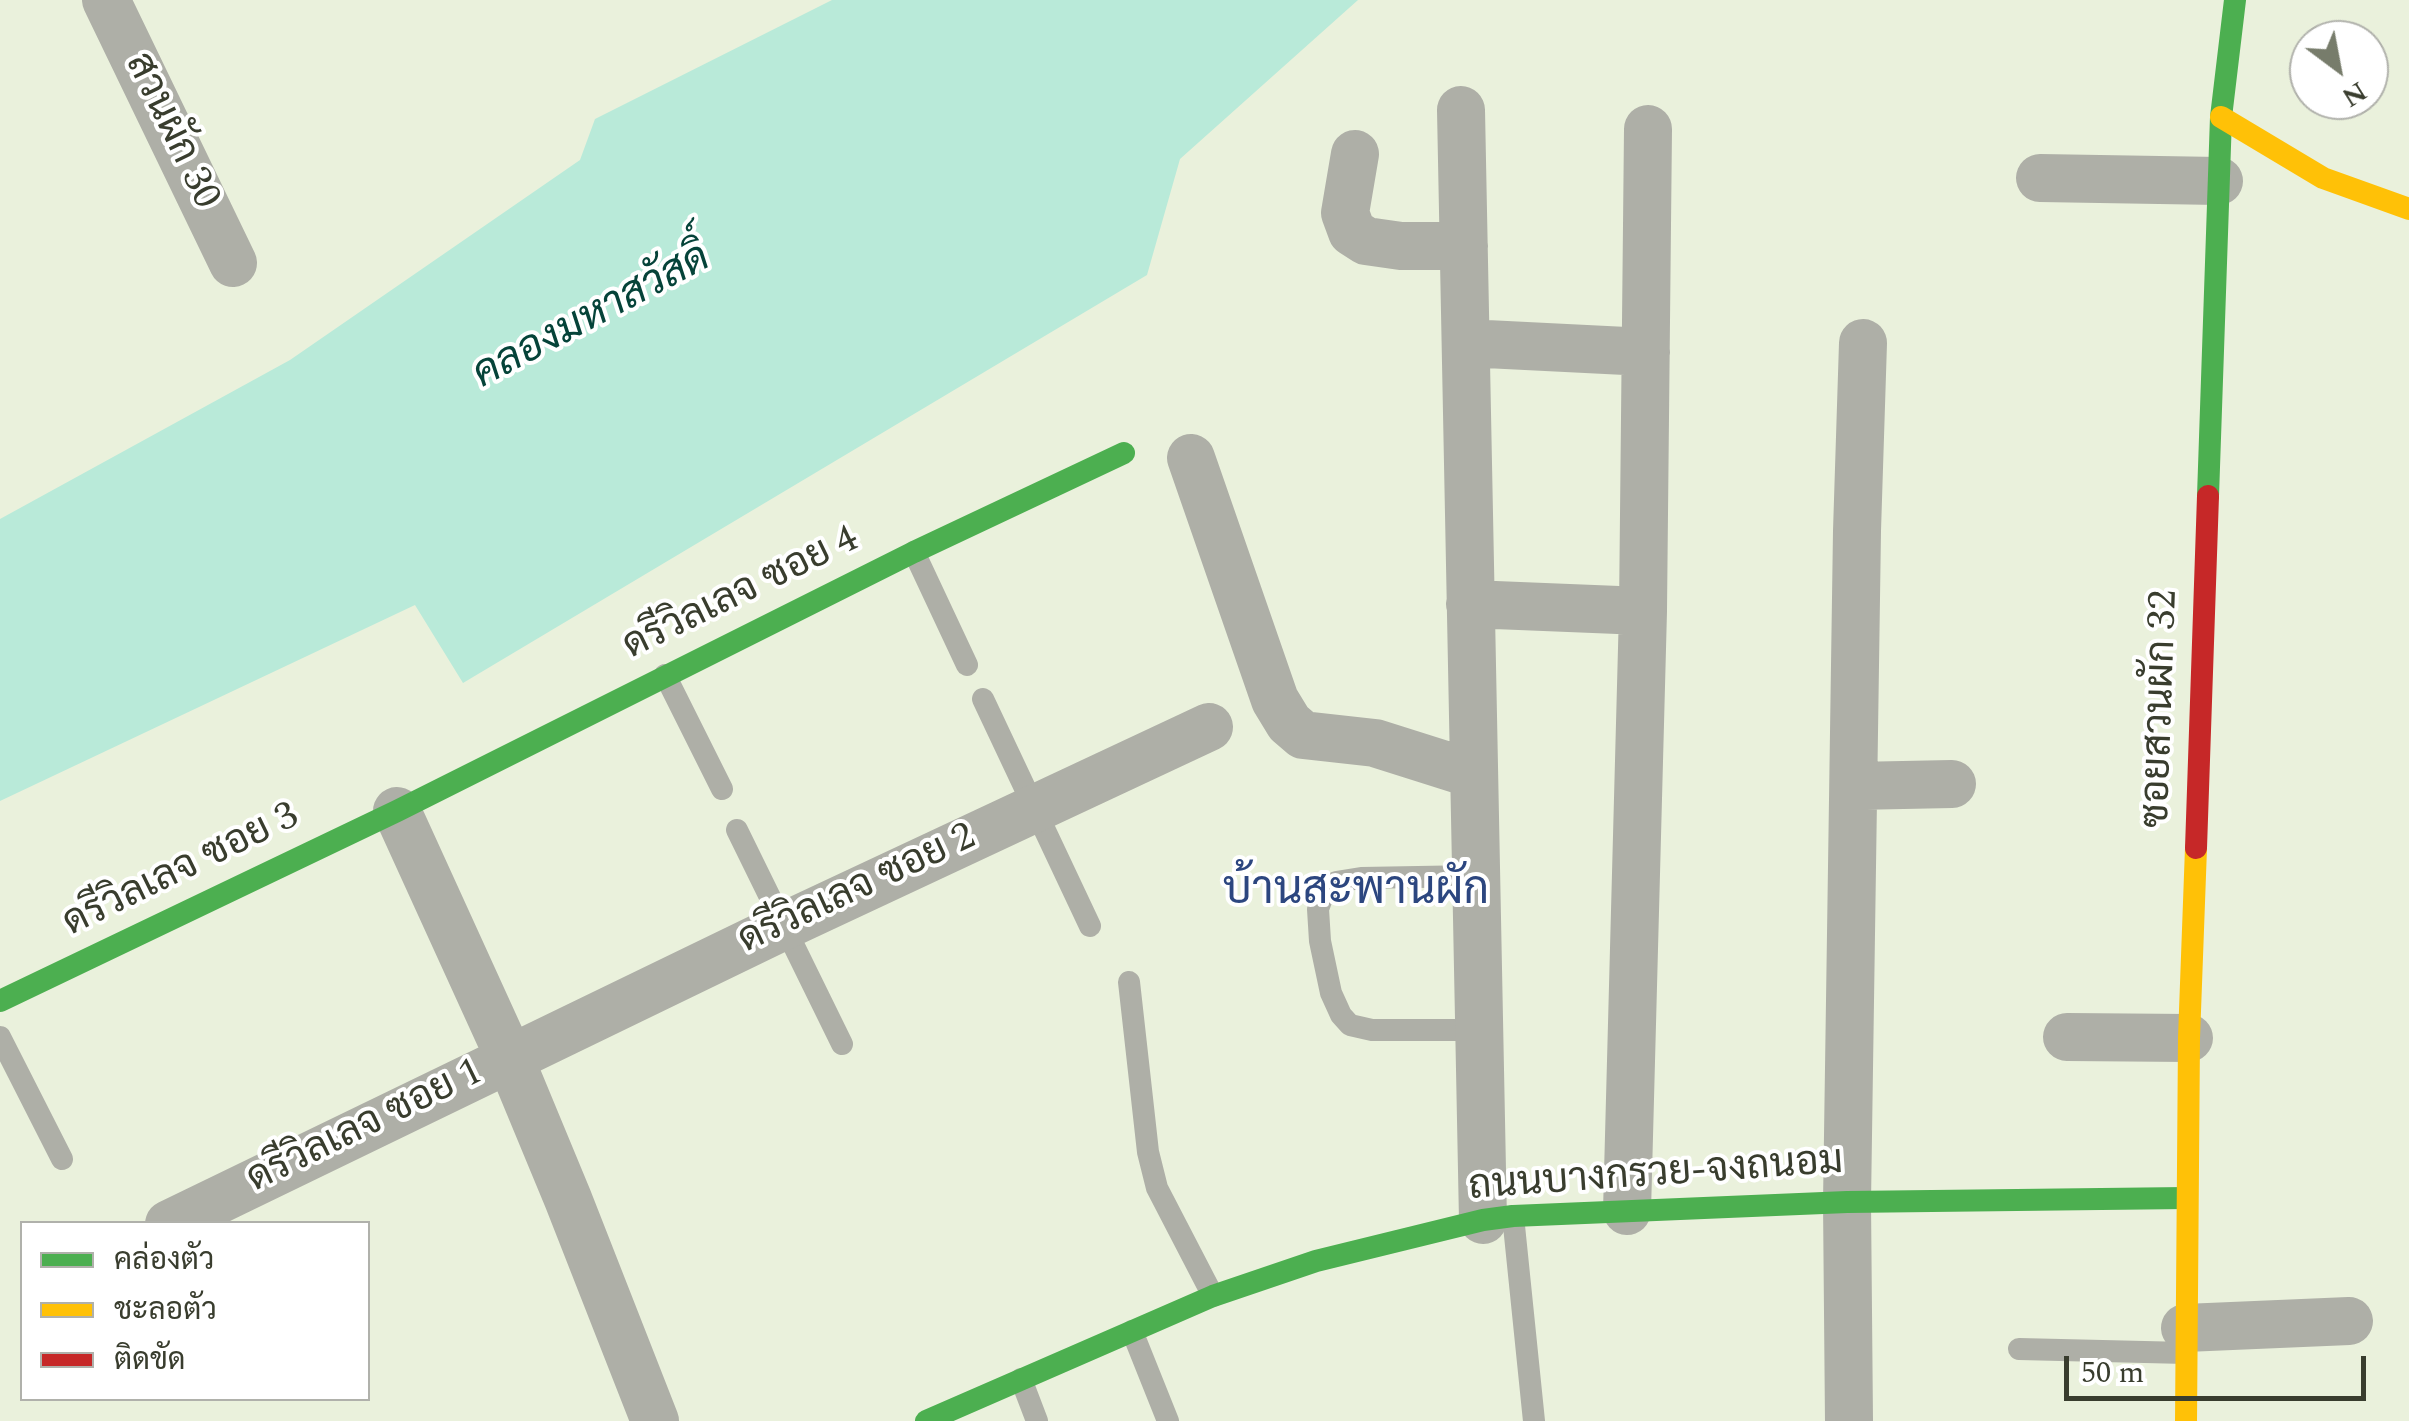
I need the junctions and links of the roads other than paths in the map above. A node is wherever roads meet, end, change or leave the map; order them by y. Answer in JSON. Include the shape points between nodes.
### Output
{"nodes":[{"id":1,"x":106,"y":0,"type":"edge"},
{"id":2,"x":2235,"y":0,"type":"edge"},
{"id":3,"x":1461,"y":110,"type":"dead end"},
{"id":4,"x":2221,"y":117,"type":"junction"},
{"id":5,"x":1648,"y":129,"type":"dead end"},
{"id":6,"x":1355,"y":154,"type":"dead end"},
{"id":7,"x":2040,"y":178,"type":"dead end"},
{"id":8,"x":2218,"y":181,"type":"junction"},
{"id":9,"x":2409,"y":209,"type":"edge"},
{"id":10,"x":1464,"y":246,"type":"junction"},
{"id":11,"x":234,"y":264,"type":"dead end"},
{"id":12,"x":1466,"y":342,"type":"junction"},
{"id":13,"x":1863,"y":343,"type":"dead end"},
{"id":14,"x":1646,"y":352,"type":"junction"},
{"id":15,"x":1124,"y":453,"type":"dead end"},
{"id":16,"x":1191,"y":458,"type":"dead end"},
{"id":17,"x":914,"y":552,"type":"junction"},
{"id":18,"x":1470,"y":604,"type":"junction"},
{"id":19,"x":1643,"y":611,"type":"junction"},
{"id":20,"x":967,"y":665,"type":"dead end"},
{"id":21,"x":665,"y":676,"type":"junction"},
{"id":22,"x":983,"y":698,"type":"dead end"},
{"id":23,"x":1208,"y":728,"type":"dead end"},
{"id":24,"x":1473,"y":774,"type":"junction"},
{"id":25,"x":1952,"y":784,"type":"dead end"},
{"id":26,"x":1854,"y":786,"type":"junction"},
{"id":27,"x":722,"y":788,"type":"dead end"},
{"id":28,"x":1033,"y":808,"type":"junction"},
{"id":29,"x":397,"y":812,"type":"junction"},
{"id":30,"x":737,"y":830,"type":"dead end"},
{"id":31,"x":1475,"y":876,"type":"junction"},
{"id":32,"x":784,"y":926,"type":"junction"},
{"id":33,"x":1090,"y":926,"type":"dead end"},
{"id":34,"x":1130,"y":982,"type":"dead end"},
{"id":35,"x":0,"y":1001,"type":"edge"},
{"id":36,"x":1478,"y":1030,"type":"junction"},
{"id":37,"x":2066,"y":1037,"type":"dead end"},
{"id":38,"x":0,"y":1038,"type":"edge"},
{"id":39,"x":2189,"y":1038,"type":"junction"},
{"id":40,"x":842,"y":1044,"type":"dead end"},
{"id":41,"x":510,"y":1059,"type":"junction"},
{"id":42,"x":62,"y":1159,"type":"dead end"},
{"id":43,"x":2186,"y":1198,"type":"junction"},
{"id":44,"x":1847,"y":1202,"type":"junction"},
{"id":45,"x":1627,"y":1210,"type":"junction"},
{"id":46,"x":1498,"y":1218,"type":"junction"},
{"id":47,"x":175,"y":1221,"type":"edge"},
{"id":48,"x":1212,"y":1296,"type":"junction"},
{"id":49,"x":2349,"y":1321,"type":"dead end"},
{"id":50,"x":1132,"y":1330,"type":"junction"},
{"id":51,"x":2185,"y":1341,"type":"junction"},
{"id":52,"x":2019,"y":1349,"type":"dead end"},
{"id":53,"x":1020,"y":1379,"type":"junction"},
{"id":54,"x":655,"y":1421,"type":"edge"},
{"id":55,"x":926,"y":1421,"type":"edge"},
{"id":56,"x":1037,"y":1421,"type":"edge"},
{"id":57,"x":1168,"y":1421,"type":"edge"},
{"id":58,"x":1534,"y":1421,"type":"edge"},
{"id":59,"x":1849,"y":1421,"type":"edge"},
{"id":60,"x":2186,"y":1421,"type":"edge"}],
"edges":[{"from":1,"to":11,"type":"street","name":"สวนผัก 30"},
{"from":2,"to":4,"type":"street","name":"ซอยสวนผัก 32"},
{"from":3,"to":10,"type":"street"},
{"from":4,"to":8,"type":"street","name":"ซอยสวนผัก 32"},
{"from":4,"to":9,"type":"street","via":[[2323,178]]},
{"from":5,"to":14,"type":"street"},
{"from":6,"to":10,"type":"street","via":[[1344,213],[1352,232],[1401,246]]},
{"from":7,"to":8,"type":"street"},
{"from":8,"to":39,"type":"street","name":"ซอยสวนผัก 32"},
{"from":10,"to":12,"type":"street"},
{"from":12,"to":14,"type":"street"},
{"from":12,"to":18,"type":"street"},
{"from":13,"to":26,"type":"street"},
{"from":14,"to":19,"type":"street"},
{"from":15,"to":17,"type":"street","name":"ดรีวิลเลจ ซอย 4"},
{"from":16,"to":24,"type":"street","via":[[1275,700],[1289,723],[1303,734],[1375,743]]},
{"from":17,"to":20,"type":"lane"},
{"from":17,"to":21,"type":"street","name":"ดรีวิลเลจ ซอย 4"},
{"from":18,"to":19,"type":"street"},
{"from":18,"to":24,"type":"street"},
{"from":19,"to":45,"type":"street"},
{"from":21,"to":27,"type":"lane"},
{"from":21,"to":29,"type":"street","name":"ดรีวิลเลจ ซอย 4"},
{"from":22,"to":28,"type":"lane"},
{"from":23,"to":28,"type":"street","name":"ดรีวิลเลจ ซอย 2"},
{"from":24,"to":31,"type":"street"},
{"from":25,"to":26,"type":"street"},
{"from":26,"to":44,"type":"street"},
{"from":28,"to":32,"type":"street","name":"ดรีวิลเลจ ซอย 2"},
{"from":28,"to":33,"type":"lane"},
{"from":29,"to":35,"type":"street","name":"ดรีวิลเลจ ซอย 3"},
{"from":29,"to":41,"type":"street"},
{"from":30,"to":32,"type":"lane"},
{"from":31,"to":36,"type":"street"},
{"from":31,"to":36,"type":"lane","via":[[1336,882],[1318,908],[1331,993],[1350,1025]]},
{"from":32,"to":40,"type":"lane"},
{"from":32,"to":41,"type":"street","name":"ดรีวิลเลจ ซอย 2"},
{"from":34,"to":48,"type":"lane","via":[[1156,1188]]},
{"from":36,"to":46,"type":"street"},
{"from":37,"to":39,"type":"street"},
{"from":38,"to":42,"type":"lane"},
{"from":39,"to":43,"type":"street","name":"ซอยสวนผัก 32"},
{"from":41,"to":47,"type":"street","name":"ดรีวิลเลจ ซอย 1"},
{"from":41,"to":54,"type":"street"},
{"from":43,"to":44,"type":"street","name":"ถนนบางกรวย-จงถนอม"},
{"from":43,"to":51,"type":"street","name":"ซอยสวนผัก 32"},
{"from":44,"to":45,"type":"street","name":"ถนนบางกรวย-จงถนอม"},
{"from":44,"to":59,"type":"street"},
{"from":45,"to":46,"type":"street","name":"ถนนบางกรวย-จงถนอม"},
{"from":46,"to":48,"type":"street","name":"ถนนบางกรวย-จงถนอม","via":[[1316,1262]]},
{"from":46,"to":58,"type":"lane"},
{"from":48,"to":50,"type":"street","name":"ถนนบางกรวย-จงถนอม"},
{"from":49,"to":51,"type":"street"},
{"from":50,"to":53,"type":"street","name":"ถนนบางกรวย-จงถนอม"},
{"from":50,"to":57,"type":"lane"},
{"from":51,"to":52,"type":"lane"},
{"from":51,"to":60,"type":"street","name":"ซอยสวนผัก 32"},
{"from":53,"to":55,"type":"street","name":"ถนนบางกรวย-จงถนอม"},
{"from":53,"to":56,"type":"lane"}]}
